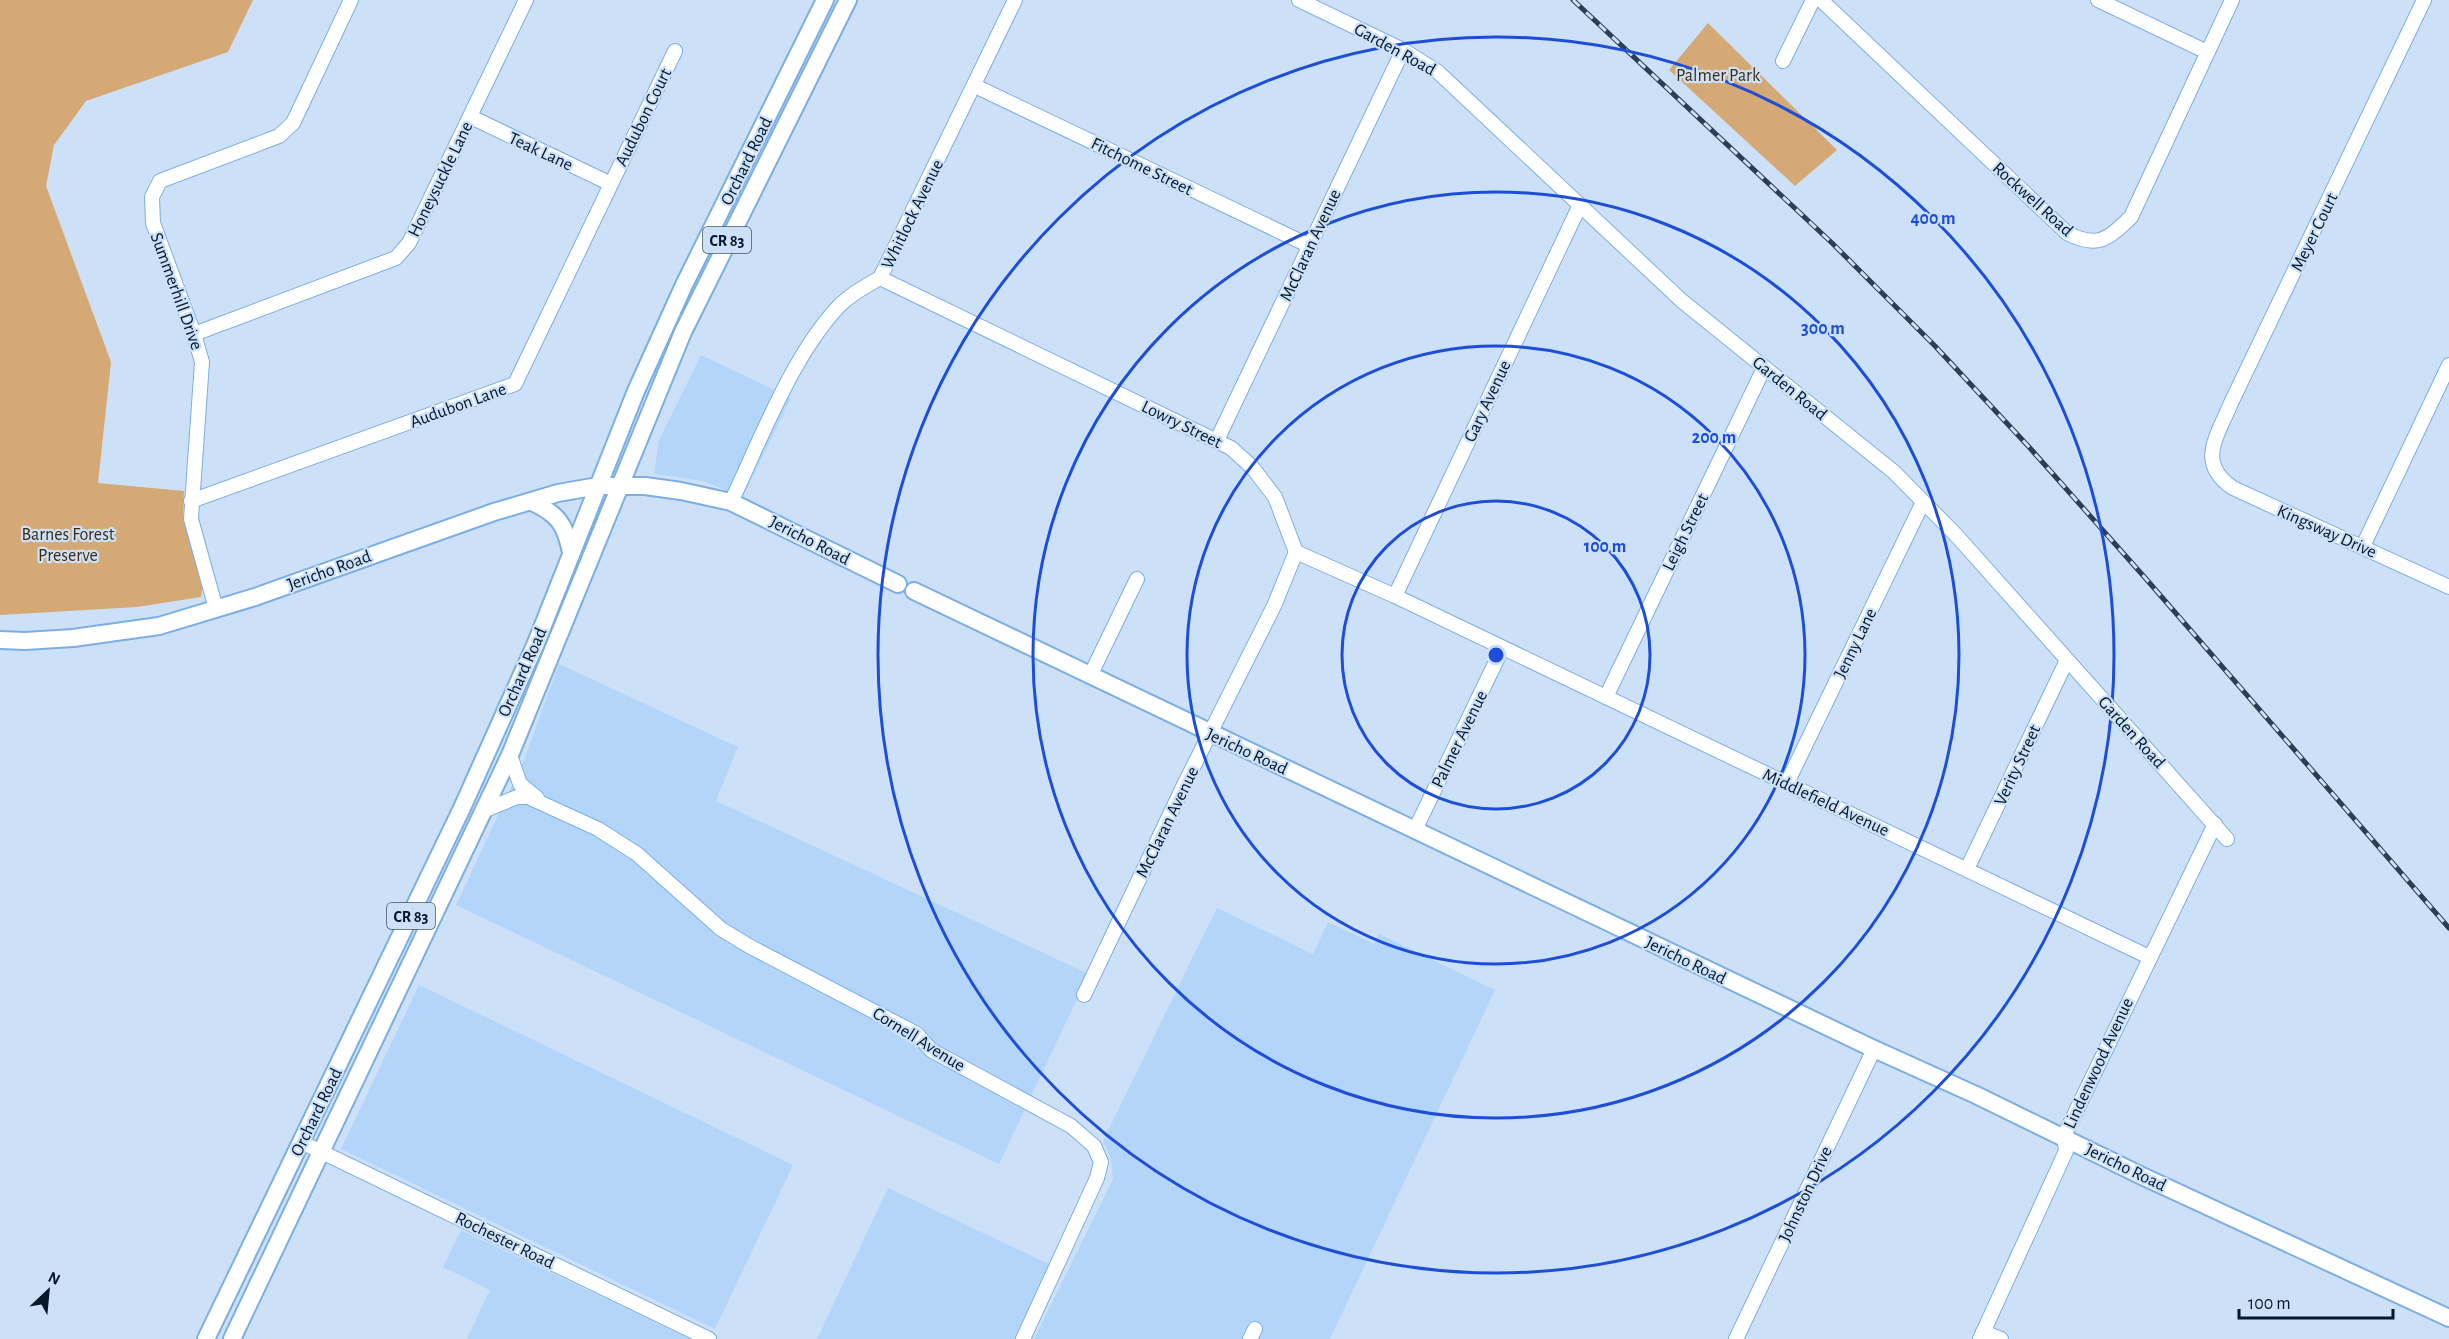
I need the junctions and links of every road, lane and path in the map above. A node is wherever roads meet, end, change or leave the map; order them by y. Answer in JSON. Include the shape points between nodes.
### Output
{"nodes":[{"id":1,"x":351,"y":0,"type":"edge"},
{"id":2,"x":526,"y":0,"type":"edge"},
{"id":3,"x":825,"y":0,"type":"edge"},
{"id":4,"x":848,"y":0,"type":"edge"},
{"id":5,"x":1016,"y":0,"type":"edge"},
{"id":6,"x":1299,"y":0,"type":"edge"},
{"id":7,"x":1813,"y":0,"type":"edge"},
{"id":8,"x":1821,"y":0,"type":"edge"},
{"id":9,"x":2098,"y":0,"type":"edge"},
{"id":10,"x":2232,"y":0,"type":"edge"},
{"id":11,"x":2424,"y":0,"type":"edge"},
{"id":12,"x":1403,"y":50,"type":"junction"},
{"id":13,"x":675,"y":51,"type":"dead end"},
{"id":14,"x":2207,"y":52,"type":"junction"},
{"id":15,"x":1782,"y":61,"type":"dead end"},
{"id":16,"x":975,"y":86,"type":"junction"},
{"id":17,"x":471,"y":117,"type":"junction"},
{"id":18,"x":611,"y":184,"type":"junction"},
{"id":19,"x":1580,"y":205,"type":"junction"},
{"id":20,"x":1310,"y":246,"type":"junction"},
{"id":21,"x":880,"y":278,"type":"junction"},
{"id":22,"x":194,"y":334,"type":"junction"},
{"id":23,"x":2449,"y":365,"type":"edge"},
{"id":24,"x":1764,"y":368,"type":"junction"},
{"id":25,"x":1217,"y":440,"type":"junction"},
{"id":26,"x":2212,"y":465,"type":"joint"},
{"id":27,"x":598,"y":486,"type":"junction"},
{"id":28,"x":620,"y":486,"type":"junction"},
{"id":29,"x":191,"y":501,"type":"junction"},
{"id":30,"x":532,"y":502,"type":"junction"},
{"id":31,"x":731,"y":502,"type":"junction"},
{"id":32,"x":1923,"y":502,"type":"junction"},
{"id":33,"x":2363,"y":546,"type":"junction"},
{"id":34,"x":572,"y":552,"type":"junction"},
{"id":35,"x":1296,"y":552,"type":"junction"},
{"id":36,"x":1137,"y":579,"type":"dead end"},
{"id":37,"x":898,"y":584,"type":"joint"},
{"id":38,"x":2449,"y":587,"type":"edge"},
{"id":39,"x":914,"y":591,"type":"joint"},
{"id":40,"x":1395,"y":596,"type":"junction"},
{"id":41,"x":216,"y":609,"type":"junction"},
{"id":42,"x":0,"y":640,"type":"edge"},
{"id":43,"x":1502,"y":649,"type":"junction"},
{"id":44,"x":2067,"y":660,"type":"junction"},
{"id":45,"x":1090,"y":676,"type":"junction"},
{"id":46,"x":1606,"y":696,"type":"junction"},
{"id":47,"x":1209,"y":733,"type":"junction"},
{"id":48,"x":510,"y":755,"type":"junction"},
{"id":49,"x":1786,"y":783,"type":"junction"},
{"id":50,"x":538,"y":800,"type":"junction"},
{"id":51,"x":483,"y":811,"type":"junction"},
{"id":52,"x":2215,"y":824,"type":"junction"},
{"id":53,"x":1415,"y":830,"type":"junction"},
{"id":54,"x":2227,"y":839,"type":"dead end"},
{"id":55,"x":1967,"y":869,"type":"junction"},
{"id":56,"x":2149,"y":957,"type":"junction"},
{"id":57,"x":1084,"y":995,"type":"dead end"},
{"id":58,"x":1874,"y":1049,"type":"junction"},
{"id":59,"x":2064,"y":1136,"type":"junction"},
{"id":60,"x":301,"y":1142,"type":"junction"},
{"id":61,"x":321,"y":1151,"type":"junction"},
{"id":62,"x":2449,"y":1318,"type":"edge"},
{"id":63,"x":1981,"y":1336,"type":"edge"},
{"id":64,"x":206,"y":1339,"type":"edge"},
{"id":65,"x":232,"y":1339,"type":"edge"},
{"id":66,"x":709,"y":1339,"type":"edge"},
{"id":67,"x":1023,"y":1339,"type":"edge"},
{"id":68,"x":1736,"y":1339,"type":"edge"},
{"id":69,"x":2001,"y":1339,"type":"edge"}],
"edges":[{"from":1,"to":22,"type":"street","name":"Summerhill Drive","via":[[293,123],[279,136],[160,181],[152,197],[153,223]]},
{"from":2,"to":17,"type":"street","name":"Honeysuckle Lane"},
{"from":3,"to":27,"type":"main road","name":"Orchard Road","number":"CR 83","via":[[684,285]]},
{"from":4,"to":28,"type":"main road","name":"Orchard Road","number":"CR 83","via":[[683,332]]},
{"from":5,"to":16,"type":"street","name":"Whitlock Avenue"},
{"from":6,"to":12,"type":"street","name":"Garden Road"},
{"from":7,"to":15,"type":"street"},
{"from":8,"to":14,"type":"street","name":"Rockwell Road","via":[[2067,233],[2080,240],[2108,238],[2131,217]]},
{"from":9,"to":14,"type":"street"},
{"from":10,"to":14,"type":"street","name":"Rockwell Road"},
{"from":11,"to":26,"type":"street","name":"Meyer Court","via":[[2231,403],[2217,438]]},
{"from":12,"to":19,"type":"street","name":"Garden Road","via":[[1438,72]]},
{"from":12,"to":20,"type":"street","name":"McClaran Avenue"},
{"from":13,"to":18,"type":"street","name":"Audubon Court"},
{"from":16,"to":20,"type":"street","name":"Fitchome Street"},
{"from":16,"to":21,"type":"street","name":"Whitlock Avenue"},
{"from":17,"to":18,"type":"street","name":"Teak Lane"},
{"from":17,"to":22,"type":"street","name":"Honeysuckle Lane","via":[[409,243],[396,258]]},
{"from":18,"to":29,"type":"street","name":"Audubon Lane","via":[[515,384]]},
{"from":19,"to":24,"type":"street","name":"Garden Road","via":[[1682,301]]},
{"from":19,"to":40,"type":"street","name":"Gary Avenue"},
{"from":20,"to":25,"type":"street","name":"McClaran Avenue"},
{"from":21,"to":25,"type":"street","name":"Lowry Street"},
{"from":21,"to":31,"type":"street","name":"Whitlock Avenue","via":[[839,306],[812,339]]},
{"from":22,"to":29,"type":"street","name":"Summerhill Drive","via":[[202,362]]},
{"from":23,"to":33,"type":"street"},
{"from":24,"to":32,"type":"street","name":"Garden Road","via":[[1894,472]]},
{"from":24,"to":46,"type":"street","name":"Leigh Street"},
{"from":25,"to":35,"type":"street","name":"Lowry Street","via":[[1252,467],[1275,498]]},
{"from":26,"to":33,"type":"street","name":"Kingsway Drive","via":[[2221,480],[2233,488]]},
{"from":27,"to":28,"type":"main road","name":"Jericho Road"},
{"from":27,"to":30,"type":"main road","name":"Jericho Road"},
{"from":27,"to":34,"type":"main road","name":"Orchard Road","number":"CR 83"},
{"from":28,"to":31,"type":"main road","name":"Jericho Road","via":[[681,491]]},
{"from":28,"to":48,"type":"main road","name":"Orchard Road","number":"CR 83"},
{"from":29,"to":41,"type":"street","name":"Summerhill Drive","via":[[194,536]]},
{"from":30,"to":34,"type":"main road","via":[[558,518]]},
{"from":30,"to":41,"type":"main road","name":"Jericho Road","via":[[457,524]]},
{"from":31,"to":37,"type":"main road","name":"Jericho Road"},
{"from":32,"to":44,"type":"street","name":"Garden Road"},
{"from":32,"to":49,"type":"street","name":"Jenny Lane"},
{"from":33,"to":38,"type":"street","name":"Kingsway Drive"},
{"from":34,"to":60,"type":"main road","name":"Orchard Road","number":"CR 83","via":[[462,808]]},
{"from":35,"to":40,"type":"street"},
{"from":35,"to":47,"type":"street","name":"McClaran Avenue","via":[[1274,606]]},
{"from":36,"to":45,"type":"street"},
{"from":37,"to":39,"type":"street","name":"Jericho Road"},
{"from":39,"to":45,"type":"main road","name":"Jericho Road"},
{"from":40,"to":43,"type":"street"},
{"from":41,"to":42,"type":"main road","name":"Jericho Road","via":[[159,626],[73,638]]},
{"from":43,"to":46,"type":"street","name":"Middlefield Avenue"},
{"from":43,"to":53,"type":"street","name":"Palmer Avenue"},
{"from":44,"to":52,"type":"street","name":"Garden Road"},
{"from":44,"to":55,"type":"street","name":"Verity Street"},
{"from":45,"to":47,"type":"main road","name":"Jericho Road"},
{"from":46,"to":49,"type":"street","name":"Middlefield Avenue"},
{"from":47,"to":53,"type":"main road","name":"Jericho Road"},
{"from":47,"to":57,"type":"street","name":"McClaran Avenue"},
{"from":48,"to":50,"type":"street","name":"Cornell Avenue","via":[[520,784]]},
{"from":48,"to":51,"type":"main road","name":"Orchard Road","number":"CR 83"},
{"from":49,"to":55,"type":"street","name":"Middlefield Avenue"},
{"from":50,"to":51,"type":"street","name":"Cornell Avenue","via":[[517,797]]},
{"from":50,"to":67,"type":"street","name":"Cornell Avenue","via":[[598,829],[637,854],[721,929],[917,1034],[932,1050],[1071,1126],[1094,1146],[1101,1162],[1097,1178]]},
{"from":51,"to":61,"type":"main road","name":"Orchard Road","number":"CR 83"},
{"from":52,"to":54,"type":"street","name":"Garden Road"},
{"from":52,"to":56,"type":"street","name":"Lindenwood Avenue"},
{"from":53,"to":58,"type":"main road","name":"Jericho Road"},
{"from":55,"to":56,"type":"street","name":"Middlefield Avenue"},
{"from":56,"to":59,"type":"street","name":"Lindenwood Avenue"},
{"from":58,"to":59,"type":"main road","name":"Jericho Road"},
{"from":58,"to":68,"type":"street","name":"Johnston Drive"},
{"from":59,"to":62,"type":"main road","name":"Jericho Road"},
{"from":59,"to":63,"type":"street","name":"Lindenwood Avenue","via":[[2066,1151]]},
{"from":60,"to":61,"type":"street","name":"Rochester Road"},
{"from":60,"to":64,"type":"main road","name":"Orchard Road","number":"CR 83"},
{"from":61,"to":65,"type":"main road","name":"Orchard Road","number":"CR 83"},
{"from":61,"to":66,"type":"street","name":"Rochester Road"},
{"from":63,"to":69,"type":"street"}]}
